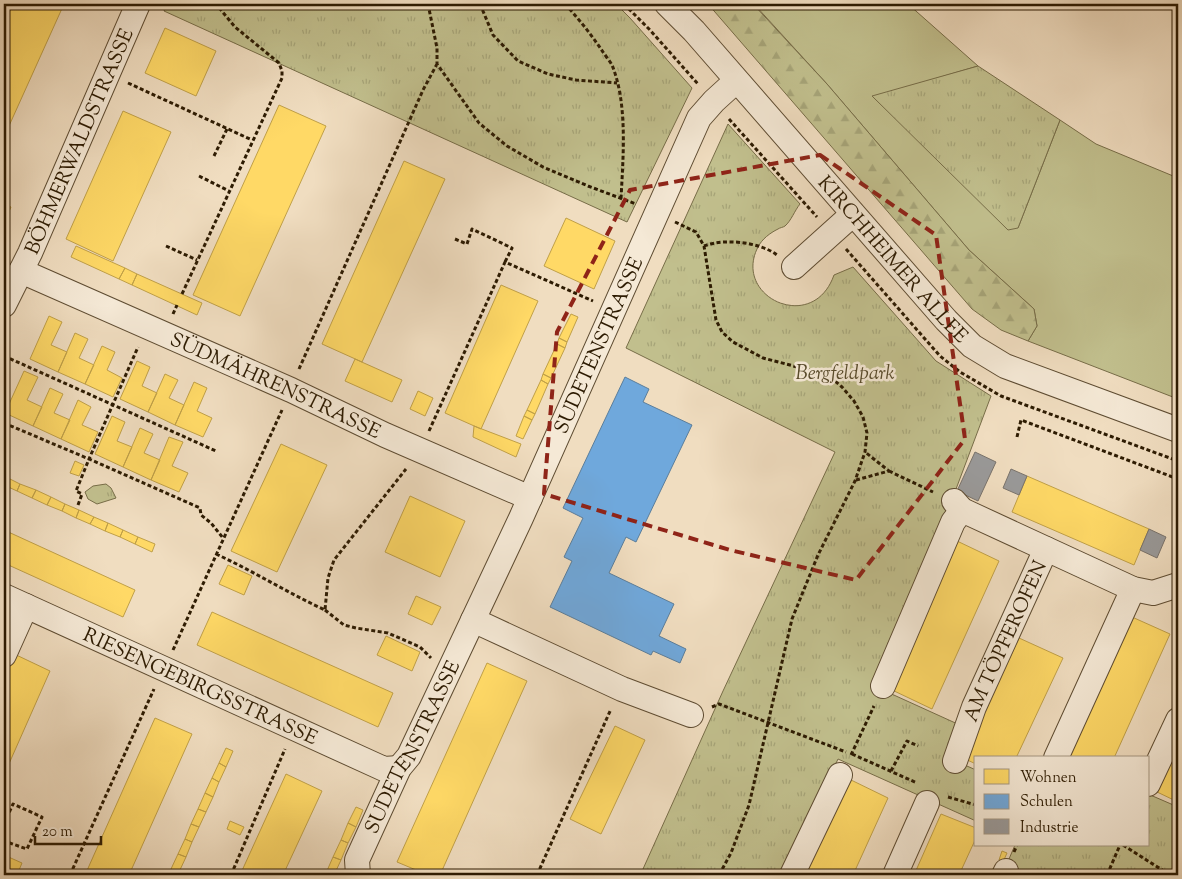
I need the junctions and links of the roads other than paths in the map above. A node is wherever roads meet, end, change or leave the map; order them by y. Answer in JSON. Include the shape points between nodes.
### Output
{"nodes":[{"id":1,"x":138,"y":4,"type":"edge"},
{"id":2,"x":667,"y":4,"type":"edge"},
{"id":3,"x":736,"y":81,"type":"junction"},
{"id":4,"x":853,"y":214,"type":"junction"},
{"id":5,"x":794,"y":267,"type":"road end"},
{"id":6,"x":14,"y":274,"type":"edge"},
{"id":7,"x":4,"y":305,"type":"edge"},
{"id":8,"x":1178,"y":430,"type":"edge"},
{"id":9,"x":530,"y":498,"type":"junction"},
{"id":10,"x":1046,"y":549,"type":"junction"},
{"id":11,"x":1178,"y":585,"type":"edge"},
{"id":12,"x":1132,"y":588,"type":"junction"},
{"id":13,"x":4,"y":596,"type":"edge"},
{"id":14,"x":26,"y":606,"type":"junction"},
{"id":15,"x":473,"y":620,"type":"junction"},
{"id":16,"x":4,"y":655,"type":"edge"},
{"id":17,"x":883,"y":686,"type":"road end"},
{"id":18,"x":692,"y":715,"type":"dead end"},
{"id":19,"x":1178,"y":720,"type":"edge"},
{"id":20,"x":1057,"y":756,"type":"edge"},
{"id":21,"x":955,"y":760,"type":"dead end"},
{"id":22,"x":399,"y":768,"type":"junction"},
{"id":23,"x":840,"y":776,"type":"road end"},
{"id":24,"x":1150,"y":780,"type":"edge"},
{"id":25,"x":927,"y":803,"type":"dead end"},
{"id":26,"x":358,"y":875,"type":"edge"},
{"id":27,"x":792,"y":875,"type":"edge"},
{"id":28,"x":895,"y":875,"type":"edge"}],
"edges":[{"from":1,"to":6,"type":"street","name":"BÖHMERWALDSTRASSE"},
{"from":2,"to":3,"type":"street","name":"KIRCHHEIMER ALLEE"},
{"from":3,"to":4,"type":"street","name":"KIRCHHEIMER ALLEE"},
{"from":3,"to":9,"type":"street","name":"SUDETENSTRASSE","via":[[699,118]]},
{"from":4,"to":5,"type":"street"},
{"from":4,"to":8,"type":"street","name":"KIRCHHEIMER ALLEE","via":[[972,346],[1005,366]]},
{"from":6,"to":7,"type":"street","name":"BÖHMERWALDSTRASSE"},
{"from":6,"to":9,"type":"street","name":"SÜDMÄHRENSTRASSE","via":[[290,390]]},
{"from":9,"to":15,"type":"street","name":"SUDETENSTRASSE"},
{"from":10,"to":12,"type":"street","name":"AM TÖPFEROFEN"},
{"from":10,"to":17,"type":"street","name":"AM TÖPFEROFEN","via":[[958,506]]},
{"from":10,"to":21,"type":"street","name":"AM TÖPFEROFEN","via":[[974,707]]},
{"from":11,"to":12,"type":"street","name":"AM TÖPFEROFEN","via":[[1153,593]]},
{"from":12,"to":20,"type":"street"},
{"from":13,"to":14,"type":"street","name":"RIESENGEBIRGSSTRASSE"},
{"from":14,"to":16,"type":"street"},
{"from":14,"to":22,"type":"street","name":"RIESENGEBIRGSSTRASSE","via":[[384,769]]},
{"from":15,"to":18,"type":"street","via":[[622,689]]},
{"from":15,"to":22,"type":"street","name":"SUDETENSTRASSE","via":[[409,756]]},
{"from":19,"to":24,"type":"street"},
{"from":22,"to":26,"type":"street","name":"SUDETENSTRASSE","via":[[357,860]]},
{"from":23,"to":27,"type":"street"},
{"from":25,"to":28,"type":"street"}]}
